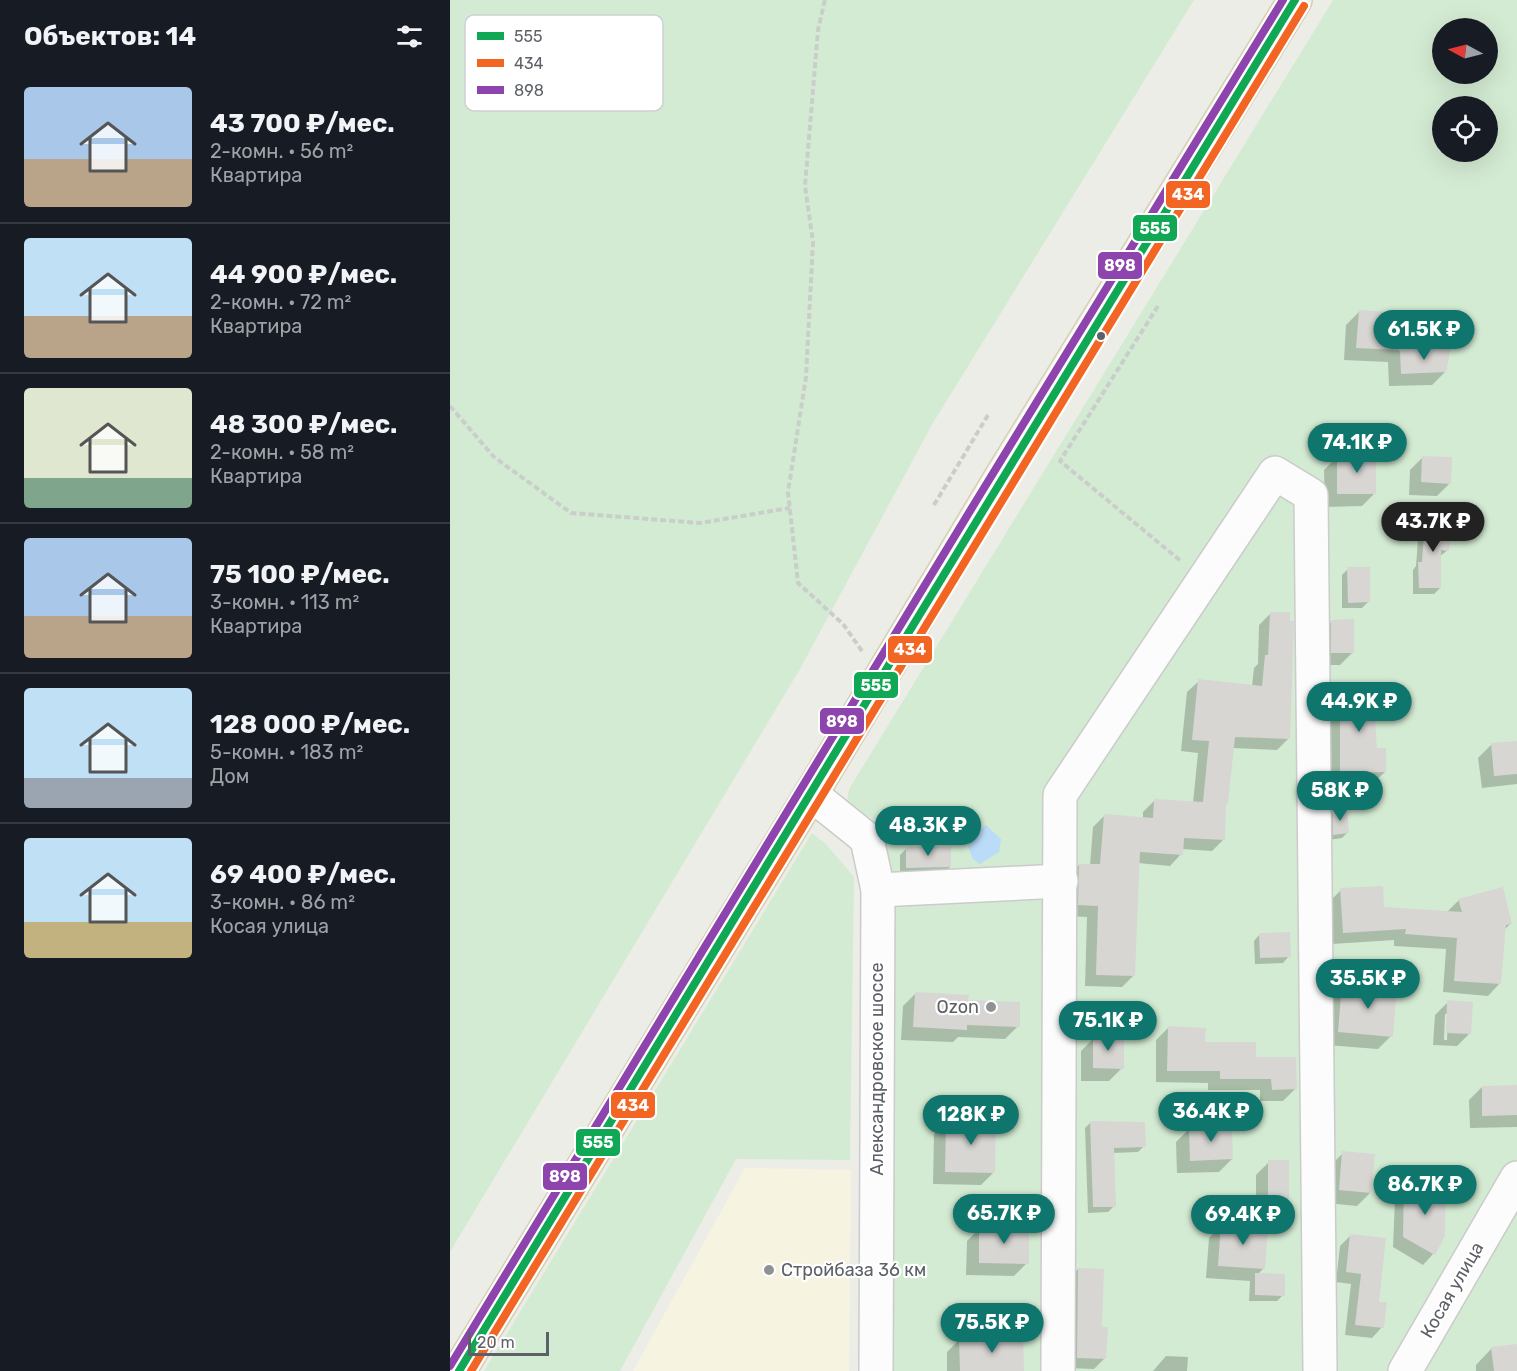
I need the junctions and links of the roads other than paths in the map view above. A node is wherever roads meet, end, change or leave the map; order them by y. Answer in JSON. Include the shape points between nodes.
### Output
{"nodes":[{"id":1,"x":1294,"y":0,"type":"edge"},
{"id":2,"x":811,"y":794,"type":"junction"},
{"id":3,"x":1061,"y":881,"type":"junction"},
{"id":4,"x":878,"y":890,"type":"junction"},
{"id":5,"x":1517,"y":1178,"type":"edge"},
{"id":6,"x":459,"y":1371,"type":"edge"},
{"id":7,"x":876,"y":1371,"type":"edge"},
{"id":8,"x":1058,"y":1371,"type":"edge"},
{"id":9,"x":1320,"y":1371,"type":"edge"},
{"id":10,"x":1405,"y":1371,"type":"edge"}],
"edges":[{"from":1,"to":2,"type":"main road"},
{"from":2,"to":4,"type":"street","name":"Александровское шоссе","via":[[867,838]]},
{"from":2,"to":6,"type":"main road"},
{"from":3,"to":4,"type":"street"},
{"from":3,"to":8,"type":"street"},
{"from":3,"to":9,"type":"street","via":[[1060,795],[1275,472],[1311,495]]},
{"from":4,"to":7,"type":"street","name":"Александровское шоссе"},
{"from":5,"to":10,"type":"street","name":"Косая улица"}]}
